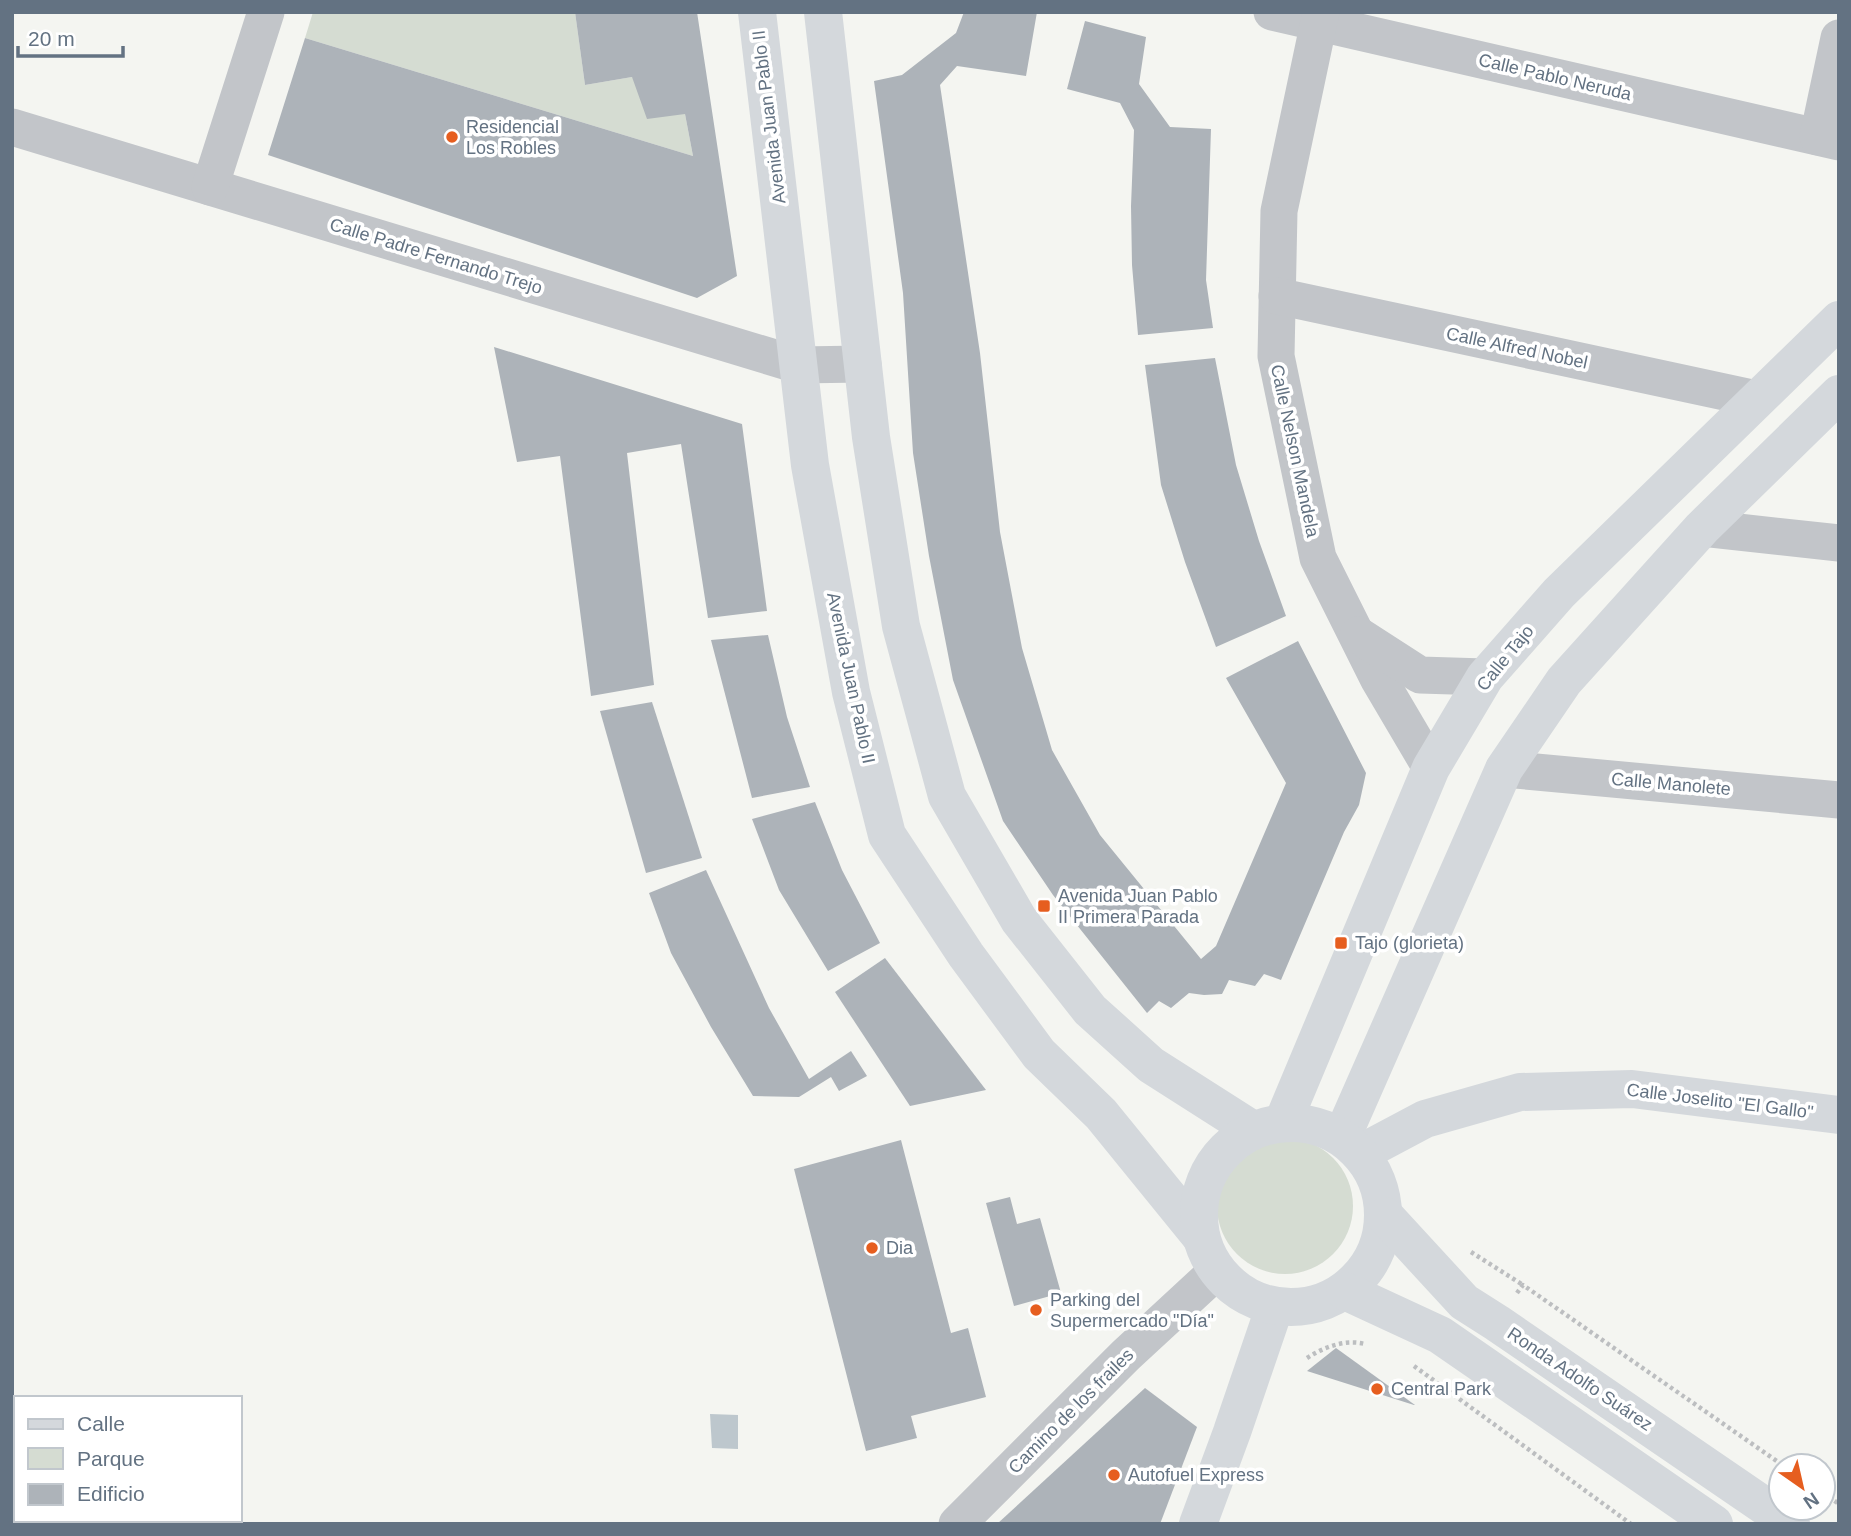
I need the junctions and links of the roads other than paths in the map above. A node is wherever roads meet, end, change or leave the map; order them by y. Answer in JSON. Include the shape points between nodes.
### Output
{"nodes":[{"id":1,"x":266,"y":12,"type":"edge"},
{"id":2,"x":757,"y":12,"type":"edge"},
{"id":3,"x":822,"y":12,"type":"edge"},
{"id":4,"x":1272,"y":12,"type":"edge"},
{"id":5,"x":1319,"y":18,"type":"edge"},
{"id":6,"x":1839,"y":38,"type":"edge"},
{"id":7,"x":12,"y":127,"type":"edge"},
{"id":8,"x":1828,"y":139,"type":"edge"},
{"id":9,"x":210,"y":187,"type":"junction"},
{"id":10,"x":1277,"y":296,"type":"junction"},
{"id":11,"x":1839,"y":320,"type":"edge"},
{"id":12,"x":863,"y":364,"type":"junction"},
{"id":13,"x":798,"y":366,"type":"junction"},
{"id":14,"x":1839,"y":394,"type":"edge"},
{"id":15,"x":1758,"y":399,"type":"junction"},
{"id":16,"x":1702,"y":527,"type":"junction"},
{"id":17,"x":1839,"y":543,"type":"edge"},
{"id":18,"x":1356,"y":634,"type":"junction"},
{"id":19,"x":1485,"y":677,"type":"junction"},
{"id":20,"x":1431,"y":768,"type":"junction"},
{"id":21,"x":1504,"y":769,"type":"junction"},
{"id":22,"x":1839,"y":800,"type":"edge"},
{"id":23,"x":1839,"y":1115,"type":"edge"},
{"id":24,"x":1268,"y":1126,"type":"junction"},
{"id":25,"x":1352,"y":1145,"type":"junction"},
{"id":26,"x":1385,"y":1216,"type":"junction"},
{"id":27,"x":1201,"y":1237,"type":"junction"},
{"id":28,"x":1217,"y":1271,"type":"junction"},
{"id":29,"x":1345,"y":1291,"type":"junction"},
{"id":30,"x":1275,"y":1306,"type":"junction"},
{"id":31,"x":957,"y":1524,"type":"edge"},
{"id":32,"x":1198,"y":1524,"type":"edge"},
{"id":33,"x":1714,"y":1524,"type":"edge"},
{"id":34,"x":1791,"y":1524,"type":"edge"}],
"edges":[{"from":1,"to":9,"type":"street"},
{"from":2,"to":13,"type":"main road","name":"Avenida Juan Pablo II"},
{"from":3,"to":12,"type":"main road"},
{"from":4,"to":5,"type":"street","name":"Calle Pablo Neruda"},
{"from":5,"to":8,"type":"street","name":"Calle Pablo Neruda"},
{"from":5,"to":10,"type":"street","name":"Calle Nelson Mandela","via":[[1279,211]]},
{"from":6,"to":8,"type":"street"},
{"from":7,"to":9,"type":"street","name":"Calle Padre Fernando Trejo"},
{"from":9,"to":13,"type":"street","name":"Calle Padre Fernando Trejo"},
{"from":10,"to":15,"type":"street","name":"Calle Alfred Nobel"},
{"from":10,"to":18,"type":"street","name":"Calle Nelson Mandela","via":[[1276,356],[1318,558]]},
{"from":11,"to":15,"type":"main road","name":"Calle Tajo"},
{"from":12,"to":13,"type":"street","name":"Calle Padre Fernando Trejo"},
{"from":12,"to":24,"type":"main road","via":[[901,626],[947,796],[1019,920],[1090,1010],[1151,1065]]},
{"from":13,"to":27,"type":"main road","name":"Avenida Juan Pablo II","via":[[810,465],[851,692],[887,835],[1038,1054],[1101,1114]]},
{"from":14,"to":16,"type":"main road"},
{"from":15,"to":19,"type":"main road","name":"Calle Tajo","via":[[1559,593]]},
{"from":16,"to":17,"type":"street"},
{"from":16,"to":21,"type":"main road","via":[[1564,681]]},
{"from":18,"to":19,"type":"street","via":[[1420,675]]},
{"from":18,"to":20,"type":"street","name":"Calle Nelson Mandela"},
{"from":19,"to":20,"type":"main road","name":"Calle Tajo"},
{"from":20,"to":24,"type":"main road","name":"Calle Tajo"},
{"from":21,"to":22,"type":"street","name":"Calle Manolete"},
{"from":21,"to":25,"type":"main road"},
{"from":23,"to":25,"type":"main road","name":"Calle Joselito \"El Gallo\"","via":[[1632,1089],[1520,1093],[1424,1119]]},
{"from":24,"to":25,"type":"main road","via":[[1313,1124]]},
{"from":24,"to":27,"type":"main road","via":[[1231,1144],[1214,1163],[1198,1211]]},
{"from":25,"to":26,"type":"main road","via":[[1374,1172]]},
{"from":26,"to":29,"type":"main road","via":[[1380,1245],[1366,1271]]},
{"from":26,"to":34,"type":"main road","name":"Ronda Adolfo Suárez","via":[[1464,1302]]},
{"from":27,"to":28,"type":"main road"},
{"from":28,"to":30,"type":"main road","via":[[1232,1287]]},
{"from":28,"to":31,"type":"street","name":"Camino de los frailes"},
{"from":29,"to":30,"type":"main road","via":[[1299,1308]]},
{"from":29,"to":33,"type":"main road","via":[[1440,1335]]},
{"from":30,"to":32,"type":"main road"}]}
